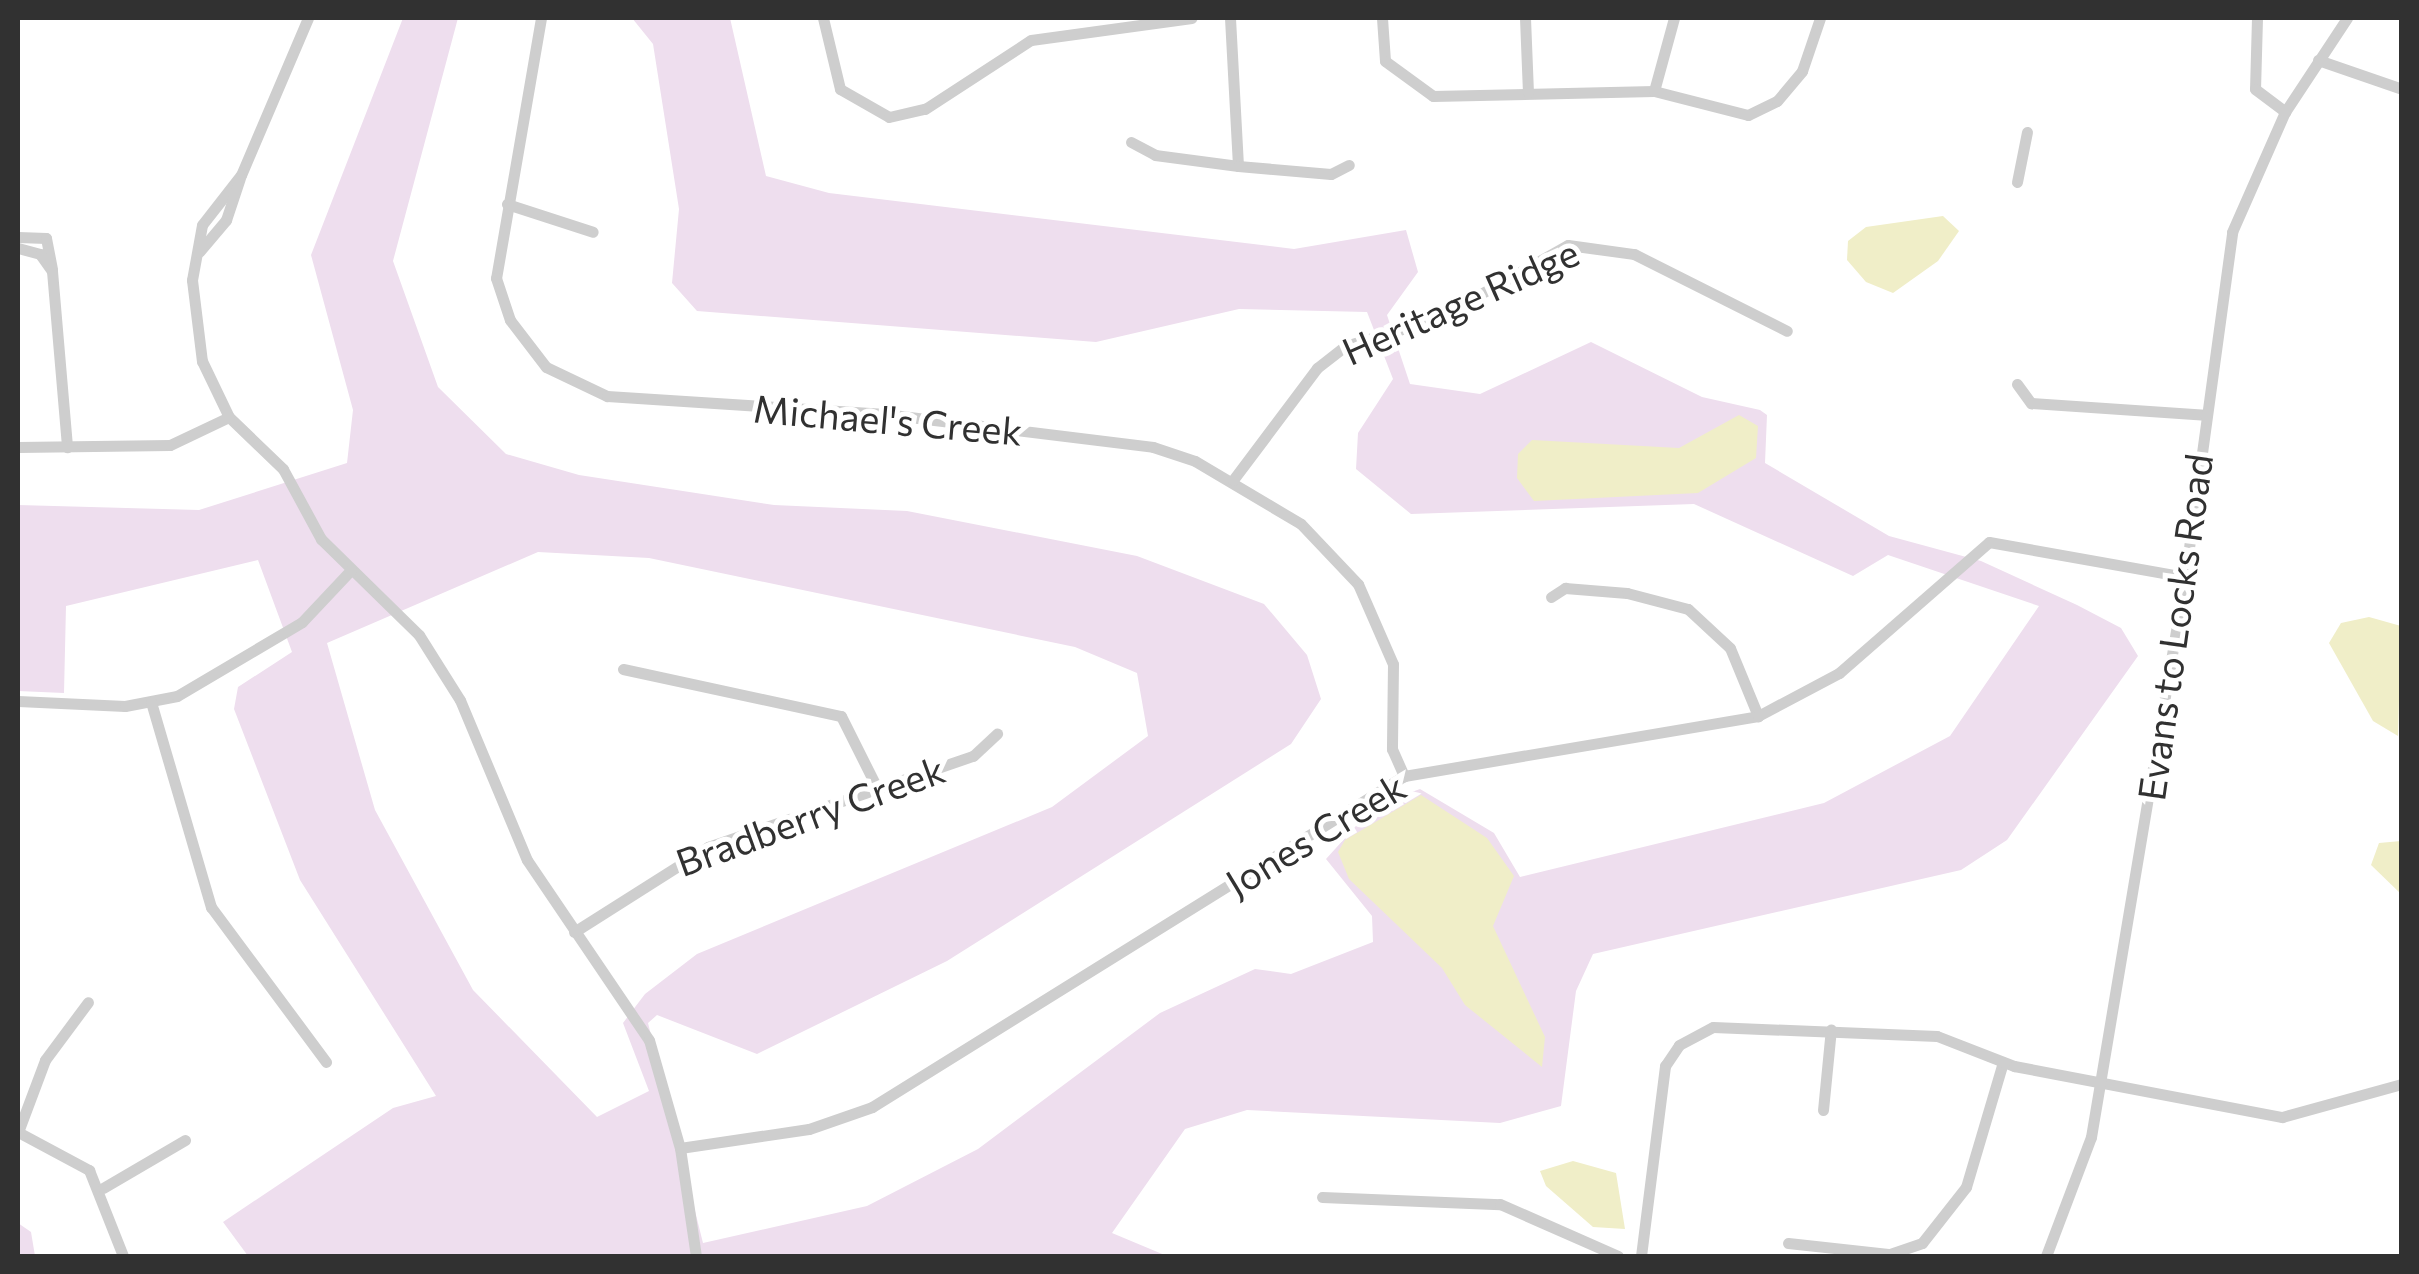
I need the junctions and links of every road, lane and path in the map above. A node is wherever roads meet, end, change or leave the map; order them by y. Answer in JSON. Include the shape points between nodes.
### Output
{"nodes":[{"id":1,"x":308,"y":18,"type":"edge"},
{"id":2,"x":541,"y":18,"type":"edge"},
{"id":3,"x":823,"y":18,"type":"edge"},
{"id":4,"x":1192,"y":18,"type":"edge"},
{"id":5,"x":1230,"y":18,"type":"edge"},
{"id":6,"x":1382,"y":18,"type":"edge"},
{"id":7,"x":1525,"y":18,"type":"edge"},
{"id":8,"x":1674,"y":18,"type":"edge"},
{"id":9,"x":1820,"y":18,"type":"edge"},
{"id":10,"x":2257,"y":18,"type":"edge"},
{"id":11,"x":2347,"y":18,"type":"edge"},
{"id":12,"x":2318,"y":60,"type":"junction"},
{"id":13,"x":2402,"y":88,"type":"edge"},
{"id":14,"x":1654,"y":91,"type":"junction"},
{"id":15,"x":1528,"y":92,"type":"junction"},
{"id":16,"x":2285,"y":112,"type":"junction"},
{"id":17,"x":2027,"y":132,"type":"dead end"},
{"id":18,"x":1131,"y":142,"type":"dead end"},
{"id":19,"x":1349,"y":165,"type":"dead end"},
{"id":20,"x":1238,"y":166,"type":"junction"},
{"id":21,"x":241,"y":176,"type":"junction"},
{"id":22,"x":2017,"y":182,"type":"dead end"},
{"id":23,"x":507,"y":204,"type":"junction"},
{"id":24,"x":593,"y":232,"type":"dead end"},
{"id":25,"x":18,"y":237,"type":"edge"},
{"id":26,"x":18,"y":248,"type":"edge"},
{"id":27,"x":196,"y":256,"type":"junction"},
{"id":28,"x":52,"y":271,"type":"junction"},
{"id":29,"x":1787,"y":331,"type":"dead end"},
{"id":30,"x":2018,"y":384,"type":"dead end"},
{"id":31,"x":2205,"y":415,"type":"junction"},
{"id":32,"x":229,"y":417,"type":"junction"},
{"id":33,"x":66,"y":447,"type":"junction"},
{"id":34,"x":18,"y":448,"type":"edge"},
{"id":35,"x":1233,"y":480,"type":"junction"},
{"id":36,"x":351,"y":570,"type":"junction"},
{"id":37,"x":2185,"y":577,"type":"junction"},
{"id":38,"x":1551,"y":597,"type":"dead end"},
{"id":39,"x":623,"y":669,"type":"dead end"},
{"id":40,"x":18,"y":702,"type":"edge"},
{"id":41,"x":151,"y":702,"type":"junction"},
{"id":42,"x":1758,"y":716,"type":"junction"},
{"id":43,"x":997,"y":734,"type":"dead end"},
{"id":44,"x":1404,"y":776,"type":"junction"},
{"id":45,"x":878,"y":790,"type":"junction"},
{"id":46,"x":574,"y":932,"type":"junction"},
{"id":47,"x":88,"y":1002,"type":"dead end"},
{"id":48,"x":1832,"y":1029,"type":"junction"},
{"id":49,"x":326,"y":1062,"type":"dead end"},
{"id":50,"x":2003,"y":1062,"type":"junction"},
{"id":51,"x":2100,"y":1082,"type":"junction"},
{"id":52,"x":2402,"y":1084,"type":"edge"},
{"id":53,"x":1823,"y":1110,"type":"dead end"},
{"id":54,"x":18,"y":1132,"type":"edge"},
{"id":55,"x":184,"y":1140,"type":"dead end"},
{"id":56,"x":680,"y":1148,"type":"junction"},
{"id":57,"x":103,"y":1188,"type":"junction"},
{"id":58,"x":1322,"y":1197,"type":"dead end"},
{"id":59,"x":1788,"y":1244,"type":"dead end"},
{"id":60,"x":123,"y":1256,"type":"edge"},
{"id":61,"x":696,"y":1256,"type":"edge"},
{"id":62,"x":1618,"y":1256,"type":"edge"},
{"id":63,"x":1641,"y":1256,"type":"edge"},
{"id":64,"x":2046,"y":1256,"type":"edge"}],
"edges":[{"from":1,"to":21,"type":"street"},
{"from":2,"to":23,"type":"street","name":"Michael's Creek"},
{"from":3,"to":4,"type":"street","via":[[840,89],[888,117],[925,109],[1031,40]]},
{"from":5,"to":20,"type":"street"},
{"from":6,"to":15,"type":"street","via":[[1385,61],[1414,88],[1432,96]]},
{"from":7,"to":15,"type":"street"},
{"from":8,"to":14,"type":"street"},
{"from":9,"to":14,"type":"street","via":[[1802,71],[1765,110],[1721,111]]},
{"from":10,"to":16,"type":"street","via":[[2255,89]]},
{"from":11,"to":12,"type":"street","name":"Evans to Locks Road"},
{"from":12,"to":13,"type":"street"},
{"from":12,"to":16,"type":"street","name":"Evans to Locks Road"},
{"from":14,"to":15,"type":"street"},
{"from":16,"to":31,"type":"street","name":"Evans to Locks Road","via":[[2232,232]]},
{"from":17,"to":22,"type":"street"},
{"from":18,"to":20,"type":"street","via":[[1155,155]]},
{"from":19,"to":20,"type":"street","via":[[1332,174]]},
{"from":21,"to":27,"type":"street","via":[[226,220]]},
{"from":21,"to":27,"type":"street","via":[[211,207]]},
{"from":23,"to":24,"type":"street"},
{"from":23,"to":35,"type":"street","name":"Michael's Creek","via":[[496,278],[505,306],[526,347],[570,384],[607,396],[885,414],[1153,447]]},
{"from":25,"to":28,"type":"street","via":[[46,238]]},
{"from":26,"to":28,"type":"street","via":[[40,254]]},
{"from":27,"to":32,"type":"street","via":[[202,361]]},
{"from":28,"to":33,"type":"street"},
{"from":29,"to":35,"type":"street","name":"Heritage Ridge","via":[[1634,254],[1568,246],[1436,319],[1345,346],[1316,368]]},
{"from":30,"to":31,"type":"street","via":[[2031,403]]},
{"from":31,"to":37,"type":"street","name":"Evans to Locks Road"},
{"from":32,"to":33,"type":"street","via":[[170,445]]},
{"from":32,"to":36,"type":"street","via":[[283,469],[321,539]]},
{"from":33,"to":34,"type":"street"},
{"from":35,"to":44,"type":"street","name":"Michael's Creek","via":[[1301,524],[1358,584],[1393,664],[1392,749]]},
{"from":36,"to":41,"type":"street","via":[[281,636]]},
{"from":36,"to":46,"type":"street","via":[[419,635],[460,700],[527,860]]},
{"from":37,"to":42,"type":"street","name":"Jones Creek","via":[[1989,542],[1839,672]]},
{"from":37,"to":51,"type":"street","name":"Evans to Locks Road"},
{"from":38,"to":42,"type":"street","via":[[1565,588],[1627,592],[1688,610],[1730,648]]},
{"from":39,"to":45,"type":"street","via":[[841,716]]},
{"from":40,"to":41,"type":"street"},
{"from":41,"to":49,"type":"street","via":[[212,907]]},
{"from":42,"to":44,"type":"street","name":"Jones Creek"},
{"from":43,"to":45,"type":"street","name":"Bradberry Creek","via":[[973,756]]},
{"from":44,"to":56,"type":"street","name":"Jones Creek","via":[[872,1107],[809,1129]]},
{"from":45,"to":46,"type":"street","name":"Bradberry Creek","via":[[708,847]]},
{"from":46,"to":56,"type":"street","via":[[649,1040]]},
{"from":47,"to":54,"type":"street","via":[[45,1060]]},
{"from":48,"to":50,"type":"street","via":[[1937,1036]]},
{"from":48,"to":53,"type":"street"},
{"from":48,"to":63,"type":"street","via":[[1713,1027],[1679,1044],[1660,1089]]},
{"from":50,"to":51,"type":"street"},
{"from":50,"to":59,"type":"street","via":[[1966,1187],[1922,1242],[1890,1254]]},
{"from":51,"to":52,"type":"street","via":[[2282,1118]]},
{"from":51,"to":64,"type":"street","name":"Evans to Locks Road","via":[[2091,1136]]},
{"from":54,"to":57,"type":"street","via":[[66,1151]]},
{"from":55,"to":57,"type":"street"},
{"from":56,"to":61,"type":"street"},
{"from":57,"to":60,"type":"street"},
{"from":58,"to":62,"type":"street","via":[[1500,1204]]}]}
